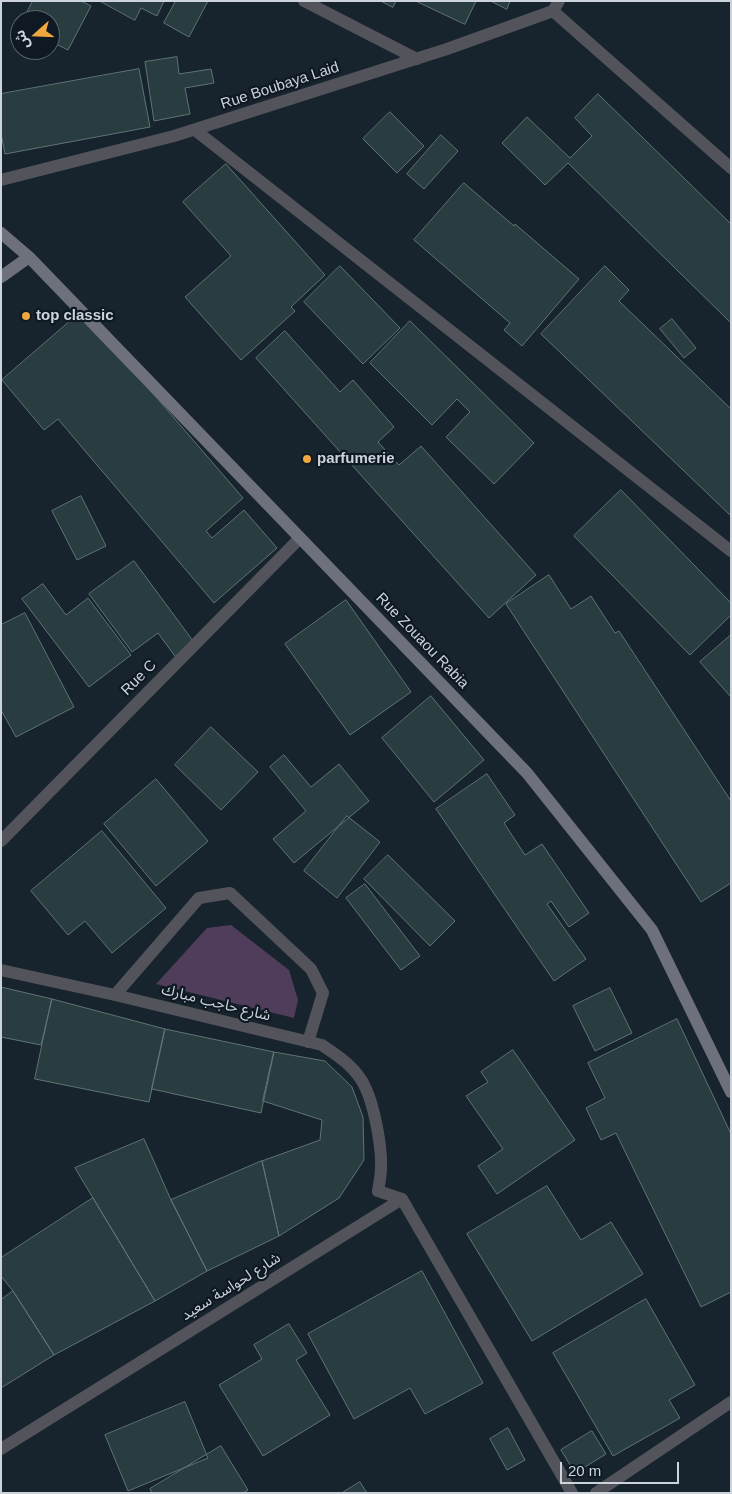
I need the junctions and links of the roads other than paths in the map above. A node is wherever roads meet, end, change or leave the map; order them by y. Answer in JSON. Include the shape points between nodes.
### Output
{"nodes":[{"id":1,"x":304,"y":1,"type":"edge"},
{"id":2,"x":556,"y":6,"type":"edge"},
{"id":3,"x":417,"y":59,"type":"junction"},
{"id":4,"x":195,"y":130,"type":"junction"},
{"id":5,"x":731,"y":168,"type":"edge"},
{"id":6,"x":1,"y":180,"type":"edge"},
{"id":7,"x":1,"y":233,"type":"edge"},
{"id":8,"x":29,"y":257,"type":"junction"},
{"id":9,"x":1,"y":277,"type":"edge"},
{"id":10,"x":300,"y":538,"type":"junction"},
{"id":11,"x":731,"y":552,"type":"edge"},
{"id":12,"x":1,"y":841,"type":"edge"},
{"id":13,"x":1,"y":970,"type":"edge"},
{"id":14,"x":115,"y":995,"type":"junction"},
{"id":15,"x":308,"y":1042,"type":"junction"},
{"id":16,"x":731,"y":1092,"type":"edge"},
{"id":17,"x":402,"y":1198,"type":"junction"},
{"id":18,"x":731,"y":1402,"type":"edge"},
{"id":19,"x":1,"y":1450,"type":"edge"},
{"id":20,"x":572,"y":1493,"type":"edge"},
{"id":21,"x":596,"y":1493,"type":"edge"}],
"edges":[{"from":1,"to":3,"type":"street"},
{"from":2,"to":3,"type":"street","name":"Rue Boubaya Laid"},
{"from":2,"to":5,"type":"street"},
{"from":3,"to":4,"type":"street","name":"Rue Boubaya Laid"},
{"from":4,"to":6,"type":"street","name":"Rue Boubaya Laid"},
{"from":4,"to":11,"type":"street"},
{"from":7,"to":8,"type":"main road","name":"Rue Zouaou Rabia"},
{"from":8,"to":9,"type":"main road"},
{"from":8,"to":10,"type":"main road","name":"Rue Zouaou Rabia"},
{"from":10,"to":12,"type":"street","name":"Rue C"},
{"from":10,"to":16,"type":"main road","name":"Rue Zouaou Rabia","via":[[527,773],[652,930]]},
{"from":13,"to":14,"type":"street","name":"شارع حاجب مبارك"},
{"from":14,"to":15,"type":"street","name":"شارع حاجب مبارك"},
{"from":14,"to":15,"type":"street","via":[[199,898],[230,893],[311,969],[323,993]]},
{"from":15,"to":17,"type":"street","name":"شارع حاجب مبارك","via":[[322,1044],[361,1078],[377,1128],[381,1169],[378,1191]]},
{"from":17,"to":19,"type":"street","name":"شارع لحواسة سعيد"},
{"from":17,"to":20,"type":"street"},
{"from":18,"to":21,"type":"street"}]}
